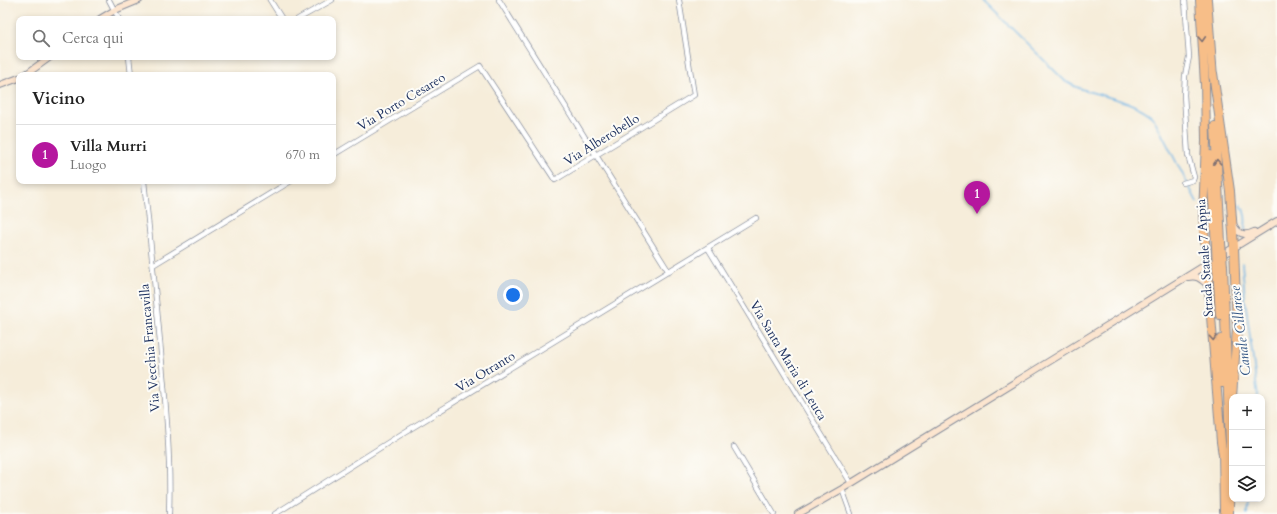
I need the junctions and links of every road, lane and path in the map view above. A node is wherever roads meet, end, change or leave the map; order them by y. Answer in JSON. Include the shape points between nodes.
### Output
{"nodes":[{"id":1,"x":109,"y":0,"type":"edge"},
{"id":2,"x":139,"y":0,"type":"edge"},
{"id":3,"x":270,"y":0,"type":"edge"},
{"id":4,"x":332,"y":0,"type":"edge"},
{"id":5,"x":499,"y":0,"type":"edge"},
{"id":6,"x":680,"y":0,"type":"edge"},
{"id":7,"x":1185,"y":0,"type":"edge"},
{"id":8,"x":1200,"y":0,"type":"edge"},
{"id":9,"x":1207,"y":0,"type":"edge"},
{"id":10,"x":115,"y":10,"type":"junction"},
{"id":11,"x":105,"y":16,"type":"edge"},
{"id":12,"x":118,"y":16,"type":"edge"},
{"id":13,"x":280,"y":16,"type":"edge"},
{"id":14,"x":303,"y":16,"type":"edge"},
{"id":15,"x":46,"y":60,"type":"edge"},
{"id":16,"x":128,"y":60,"type":"edge"},
{"id":17,"x":480,"y":66,"type":"joint"},
{"id":18,"x":29,"y":72,"type":"edge"},
{"id":19,"x":130,"y":72,"type":"edge"},
{"id":20,"x":1212,"y":73,"type":"junction"},
{"id":21,"x":16,"y":79,"type":"edge"},
{"id":22,"x":1205,"y":81,"type":"junction"},
{"id":23,"x":0,"y":85,"type":"edge"},
{"id":24,"x":336,"y":153,"type":"edge"},
{"id":25,"x":596,"y":156,"type":"junction"},
{"id":26,"x":1183,"y":183,"type":"dead end"},
{"id":27,"x":144,"y":184,"type":"edge"},
{"id":28,"x":285,"y":184,"type":"edge"},
{"id":29,"x":756,"y":218,"type":"dead end"},
{"id":30,"x":1277,"y":221,"type":"edge"},
{"id":31,"x":1232,"y":222,"type":"junction"},
{"id":32,"x":1268,"y":226,"type":"junction"},
{"id":33,"x":1218,"y":244,"type":"junction"},
{"id":34,"x":1234,"y":247,"type":"junction"},
{"id":35,"x":708,"y":248,"type":"junction"},
{"id":36,"x":1206,"y":264,"type":"junction"},
{"id":37,"x":153,"y":265,"type":"junction"},
{"id":38,"x":1220,"y":267,"type":"junction"},
{"id":39,"x":669,"y":272,"type":"junction"},
{"id":40,"x":1182,"y":279,"type":"junction"},
{"id":41,"x":1208,"y":285,"type":"junction"},
{"id":42,"x":1232,"y":394,"type":"edge"},
{"id":43,"x":1229,"y":430,"type":"edge"},
{"id":44,"x":734,"y":447,"type":"dead end"},
{"id":45,"x":1223,"y":456,"type":"junction"},
{"id":46,"x":1230,"y":466,"type":"edge"},
{"id":47,"x":851,"y":483,"type":"junction"},
{"id":48,"x":842,"y":489,"type":"junction"},
{"id":49,"x":169,"y":514,"type":"edge"},
{"id":50,"x":275,"y":514,"type":"edge"},
{"id":51,"x":774,"y":514,"type":"edge"},
{"id":52,"x":798,"y":514,"type":"edge"},
{"id":53,"x":851,"y":514,"type":"edge"},
{"id":54,"x":1224,"y":514,"type":"edge"},
{"id":55,"x":1229,"y":514,"type":"edge"}],
"edges":[{"from":1,"to":10,"type":"street"},
{"from":2,"to":10,"type":"main road"},
{"from":3,"to":13,"type":"street"},
{"from":4,"to":14,"type":"street"},
{"from":5,"to":25,"type":"street"},
{"from":6,"to":25,"type":"street","name":"Via Alberobello","via":[[694,95]]},
{"from":7,"to":26,"type":"street","via":[[1189,57],[1184,95],[1188,155],[1194,176],[1193,180]]},
{"from":8,"to":22,"type":"highway","name":"Strada Statale 7 Appia","one_way":true},
{"from":9,"to":20,"type":"highway","name":"Strada Statale 7 Appia"},
{"from":10,"to":11,"type":"main road"},
{"from":10,"to":12,"type":"street"},
{"from":15,"to":18,"type":"main road"},
{"from":16,"to":19,"type":"street"},
{"from":17,"to":24,"type":"street","name":"Via Porto Cesareo"},
{"from":17,"to":25,"type":"street","name":"Via Alberobello","via":[[555,180]]},
{"from":20,"to":31,"type":"highway","via":[[1230,191]]},
{"from":33,"to":20,"type":"highway","name":"Strada Statale 7 Appia","one_way":true},
{"from":21,"to":23,"type":"main road"},
{"from":22,"to":33,"type":"highway","name":"Strada Statale 7 Appia"},
{"from":22,"to":36,"type":"highway"},
{"from":25,"to":39,"type":"street"},
{"from":27,"to":37,"type":"street","name":"Via Vecchia Francavilla"},
{"from":28,"to":37,"type":"street"},
{"from":29,"to":35,"type":"street","name":"Via Otranto"},
{"from":30,"to":32,"type":"main road"},
{"from":31,"to":32,"type":"main road","via":[[1242,235]]},
{"from":31,"to":34,"type":"highway"},
{"from":32,"to":34,"type":"main road"},
{"from":33,"to":38,"type":"highway","name":"Strada Statale 7 Appia","bridge":true},
{"from":34,"to":36,"type":"main road"},
{"from":34,"to":42,"type":"highway","via":[[1237,329]]},
{"from":35,"to":39,"type":"street","name":"Via Otranto"},
{"from":35,"to":47,"type":"street","name":"Via Santa Maria di Leuca"},
{"from":36,"to":40,"type":"main road"},
{"from":36,"to":41,"type":"highway"},
{"from":37,"to":49,"type":"street","name":"Via Vecchia Francavilla","via":[[166,412]]},
{"from":38,"to":43,"type":"highway","name":"Strada Statale 7 Appia"},
{"from":38,"to":45,"type":"highway","name":"Strada Statale 7 Appia"},
{"from":39,"to":50,"type":"street","name":"Via Otranto"},
{"from":40,"to":41,"type":"main road","via":[[1196,276]]},
{"from":40,"to":47,"type":"main road"},
{"from":41,"to":45,"type":"highway","one_way":true},
{"from":44,"to":51,"type":"street"},
{"from":45,"to":54,"type":"highway","name":"Strada Statale 7 Appia"},
{"from":46,"to":55,"type":"highway","name":"Strada Statale 7 Appia"},
{"from":47,"to":48,"type":"main road"},
{"from":48,"to":52,"type":"main road"},
{"from":48,"to":53,"type":"street"}]}
